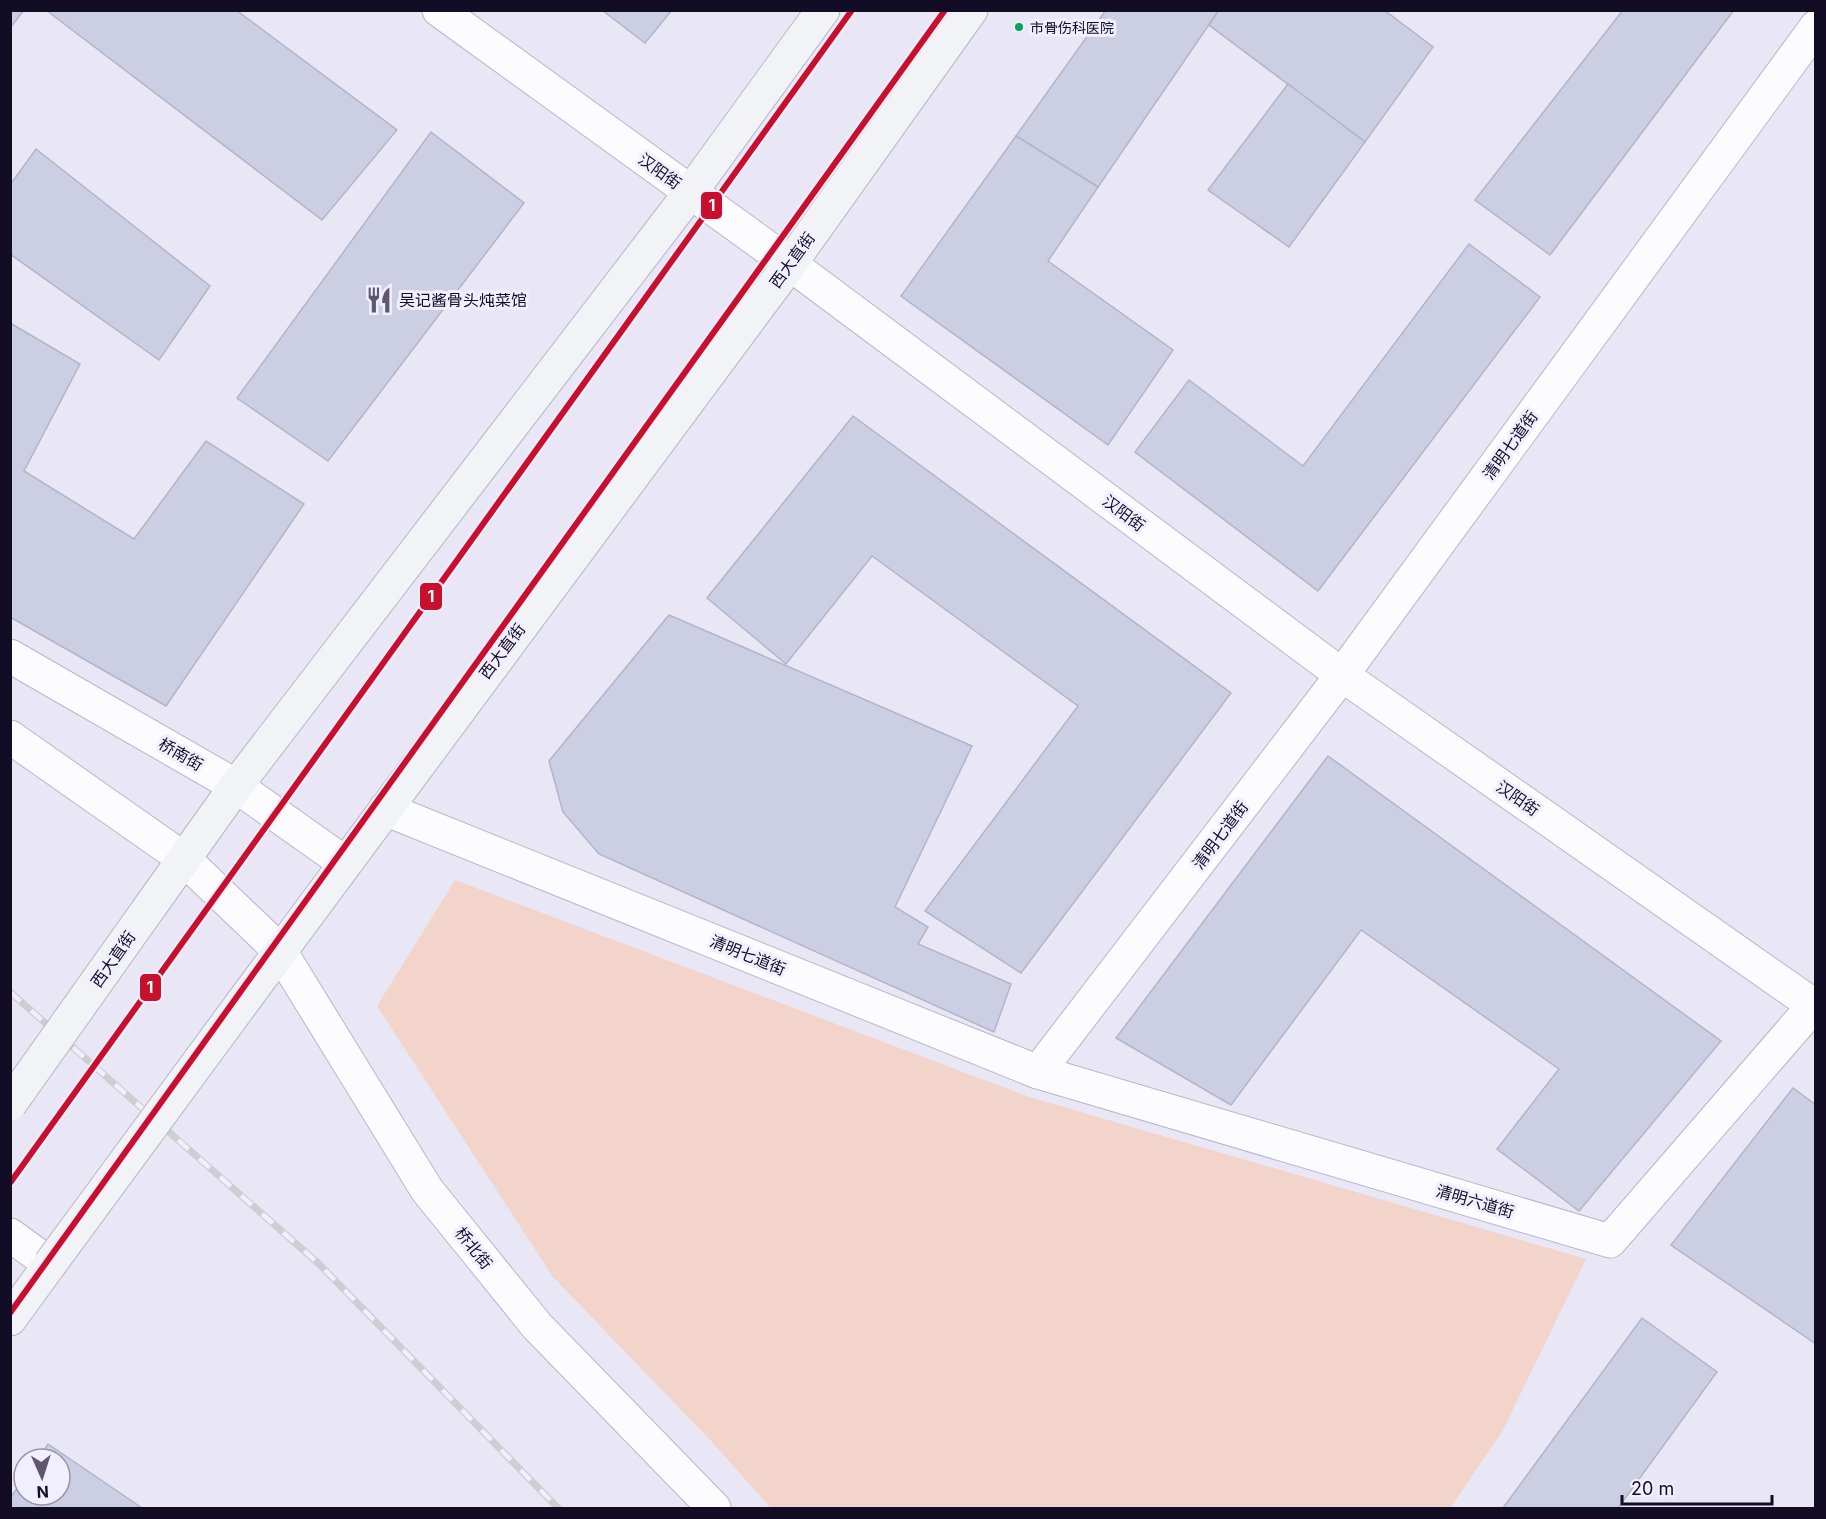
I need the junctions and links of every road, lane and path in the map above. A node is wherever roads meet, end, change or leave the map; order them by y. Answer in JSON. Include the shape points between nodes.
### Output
{"nodes":[{"id":1,"x":439,"y":10,"type":"edge"},
{"id":2,"x":823,"y":10,"type":"edge"},
{"id":3,"x":971,"y":10,"type":"edge"},
{"id":4,"x":1815,"y":27,"type":"edge"},
{"id":5,"x":690,"y":193,"type":"junction"},
{"id":6,"x":790,"y":264,"type":"junction"},
{"id":7,"x":10,"y":656,"type":"edge"},
{"id":8,"x":1342,"y":675,"type":"junction"},
{"id":9,"x":10,"y":737,"type":"edge"},
{"id":10,"x":236,"y":786,"type":"junction"},
{"id":11,"x":385,"y":809,"type":"junction"},
{"id":12,"x":184,"y":859,"type":"junction"},
{"id":13,"x":345,"y":863,"type":"junction"},
{"id":14,"x":280,"y":951,"type":"junction"},
{"id":15,"x":1815,"y":1005,"type":"edge"},
{"id":16,"x":1038,"y":1072,"type":"junction"},
{"id":17,"x":10,"y":1104,"type":"edge"},
{"id":18,"x":10,"y":1235,"type":"edge"},
{"id":19,"x":50,"y":1264,"type":"junction"},
{"id":20,"x":10,"y":1318,"type":"edge"},
{"id":21,"x":714,"y":1509,"type":"edge"}],
"edges":[{"from":1,"to":5,"type":"street","name":"汉阳街"},
{"from":2,"to":5,"type":"main road","name":"西大直街"},
{"from":3,"to":6,"type":"main road","name":"西大直街"},
{"from":4,"to":8,"type":"street","name":"清明七道街"},
{"from":5,"to":6,"type":"street","name":"汉阳街"},
{"from":5,"to":10,"type":"main road","name":"西大直街"},
{"from":6,"to":8,"type":"street","name":"汉阳街"},
{"from":6,"to":11,"type":"main road","name":"西大直街"},
{"from":7,"to":10,"type":"street","name":"桥南街"},
{"from":8,"to":15,"type":"street","name":"汉阳街"},
{"from":8,"to":16,"type":"street","name":"清明七道街"},
{"from":9,"to":12,"type":"street"},
{"from":10,"to":12,"type":"main road","name":"西大直街"},
{"from":10,"to":13,"type":"street","name":"桥南街"},
{"from":11,"to":13,"type":"main road","name":"西大直街"},
{"from":11,"to":16,"type":"street","name":"清明七道街"},
{"from":12,"to":14,"type":"street"},
{"from":12,"to":17,"type":"main road","name":"西大直街","bridge":true},
{"from":13,"to":14,"type":"main road","name":"西大直街"},
{"from":14,"to":19,"type":"main road","name":"西大直街","bridge":true},
{"from":14,"to":21,"type":"street","name":"桥北街","via":[[427,1190],[537,1326]]},
{"from":15,"to":16,"type":"street","name":"清明六道街","via":[[1610,1241]]},
{"from":18,"to":19,"type":"street"},
{"from":19,"to":20,"type":"main road","name":"西大直街"}]}
